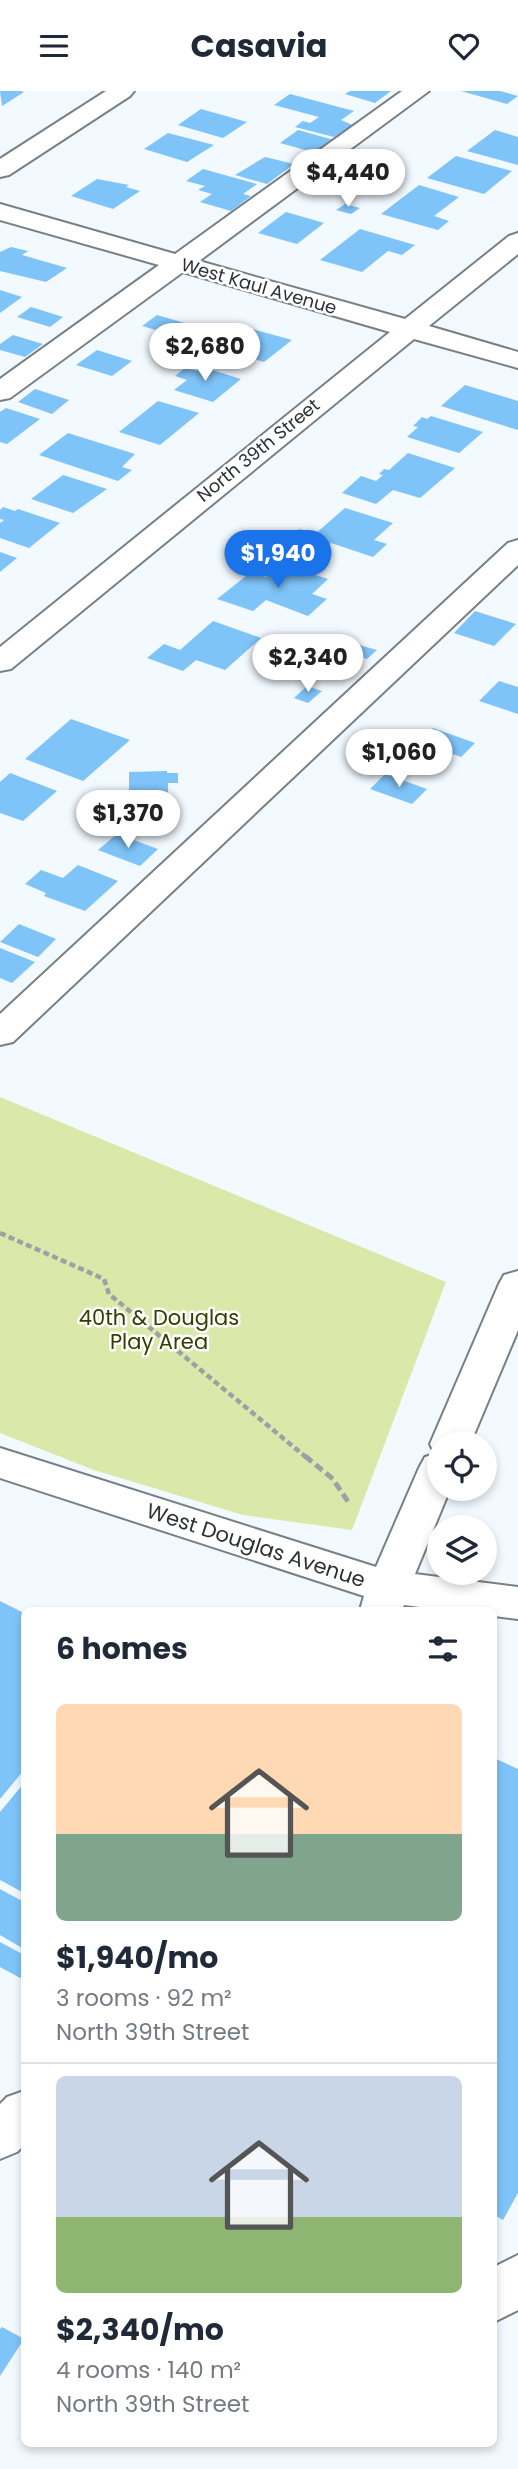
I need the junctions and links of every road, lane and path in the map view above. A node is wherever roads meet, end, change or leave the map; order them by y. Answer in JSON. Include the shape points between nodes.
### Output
{"nodes":[{"id":1,"x":122,"y":91,"type":"edge"},
{"id":2,"x":417,"y":91,"type":"edge"},
{"id":3,"x":0,"y":170,"type":"edge"},
{"id":4,"x":0,"y":212,"type":"edge"},
{"id":5,"x":518,"y":241,"type":"edge"},
{"id":6,"x":178,"y":263,"type":"junction"},
{"id":7,"x":408,"y":328,"type":"junction"},
{"id":8,"x":518,"y":360,"type":"edge"},
{"id":9,"x":0,"y":392,"type":"edge"},
{"id":10,"x":518,"y":548,"type":"edge"},
{"id":11,"x":0,"y":662,"type":"edge"},
{"id":12,"x":0,"y":1034,"type":"edge"},
{"id":13,"x":0,"y":1233,"type":"edge"},
{"id":14,"x":518,"y":1285,"type":"edge"},
{"id":15,"x":456,"y":1431,"type":"edge"},
{"id":16,"x":0,"y":1463,"type":"edge"},
{"id":17,"x":427,"y":1496,"type":"edge"},
{"id":18,"x":349,"y":1503,"type":"dead end"},
{"id":19,"x":384,"y":1598,"type":"edge"},
{"id":20,"x":518,"y":1603,"type":"edge"},
{"id":21,"x":21,"y":2115,"type":"edge"},
{"id":22,"x":0,"y":2137,"type":"edge"},
{"id":23,"x":518,"y":2278,"type":"edge"},
{"id":24,"x":497,"y":2296,"type":"edge"}],
"edges":[{"from":1,"to":3,"type":"street"},
{"from":2,"to":6,"type":"street"},
{"from":4,"to":6,"type":"street","name":"West Kaul Avenue"},
{"from":5,"to":7,"type":"street","name":"North 39th Street"},
{"from":6,"to":7,"type":"street","name":"West Kaul Avenue"},
{"from":6,"to":9,"type":"street"},
{"from":7,"to":8,"type":"street","name":"West Kaul Avenue"},
{"from":7,"to":11,"type":"street","name":"North 39th Street"},
{"from":10,"to":12,"type":"street"},
{"from":13,"to":18,"type":"path","via":[[104,1279],[109,1294],[333,1479]]},
{"from":14,"to":15,"type":"street"},
{"from":16,"to":19,"type":"street","name":"West Douglas Avenue"},
{"from":17,"to":19,"type":"street"},
{"from":19,"to":20,"type":"street","name":"West Douglas Avenue"},
{"from":21,"to":22,"type":"street"},
{"from":23,"to":24,"type":"street"}]}
